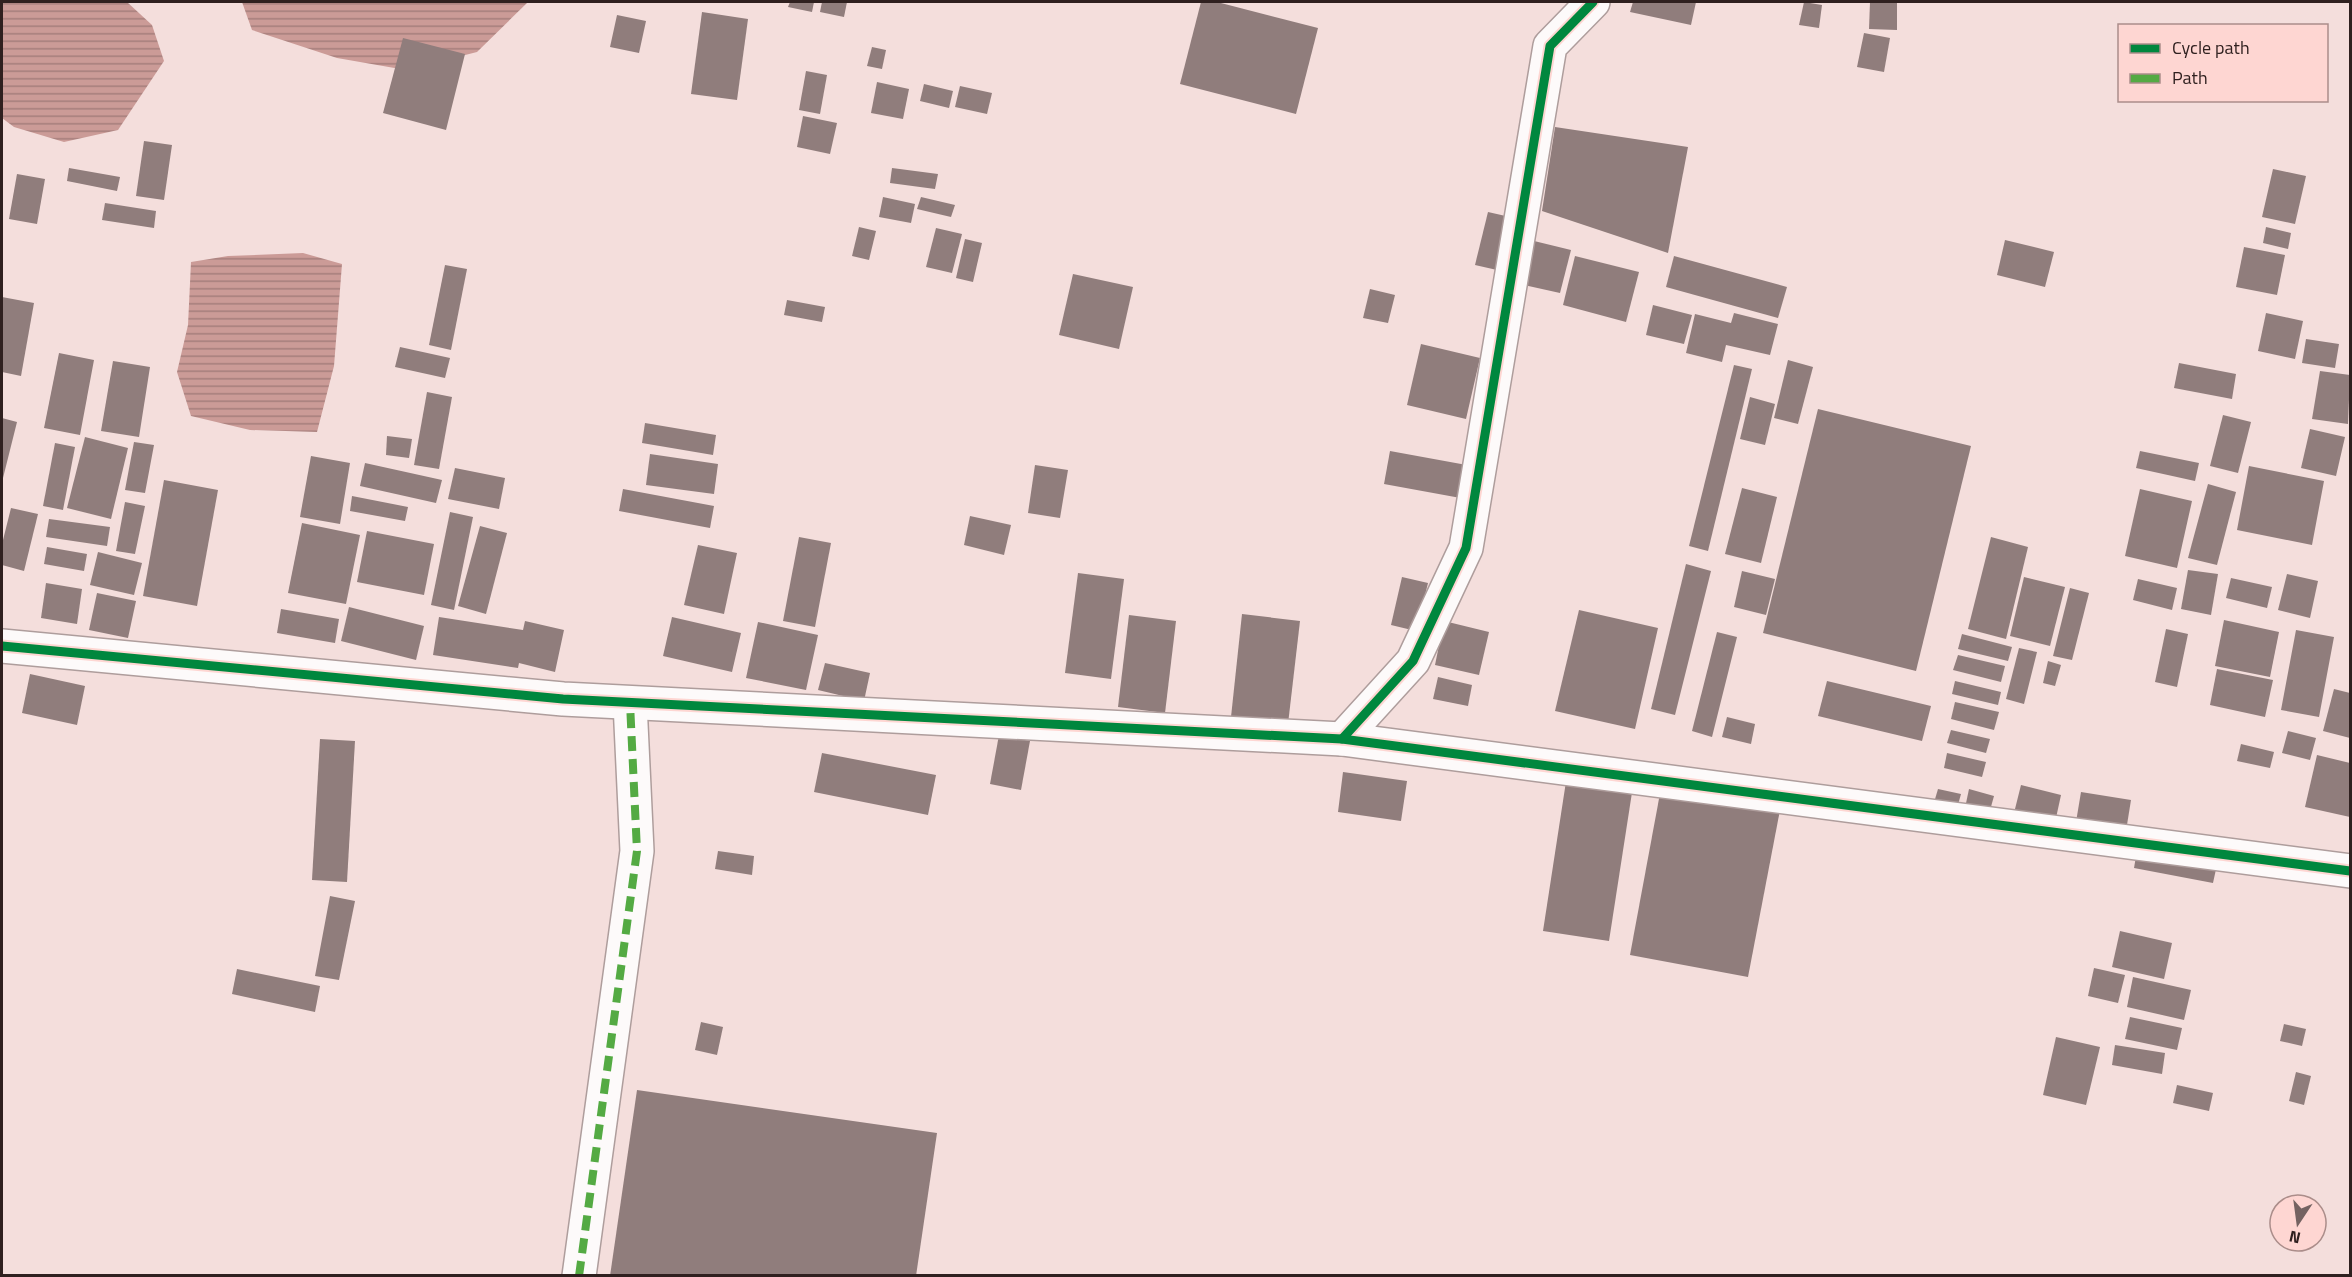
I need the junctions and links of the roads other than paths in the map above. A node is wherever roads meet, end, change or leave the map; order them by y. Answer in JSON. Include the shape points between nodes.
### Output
{"nodes":[{"id":1,"x":1593,"y":2,"type":"edge"},
{"id":2,"x":2,"y":646,"type":"edge"},
{"id":3,"x":630,"y":703,"type":"junction"},
{"id":4,"x":1342,"y":739,"type":"junction"},
{"id":5,"x":2350,"y":871,"type":"edge"},
{"id":6,"x":579,"y":1275,"type":"edge"}],
"edges":[{"from":1,"to":4,"type":"street","via":[[1550,46],[1467,548],[1413,661]]},
{"from":2,"to":3,"type":"street"},
{"from":3,"to":4,"type":"street"},
{"from":3,"to":6,"type":"street","via":[[637,851]]},
{"from":4,"to":5,"type":"street"}]}
